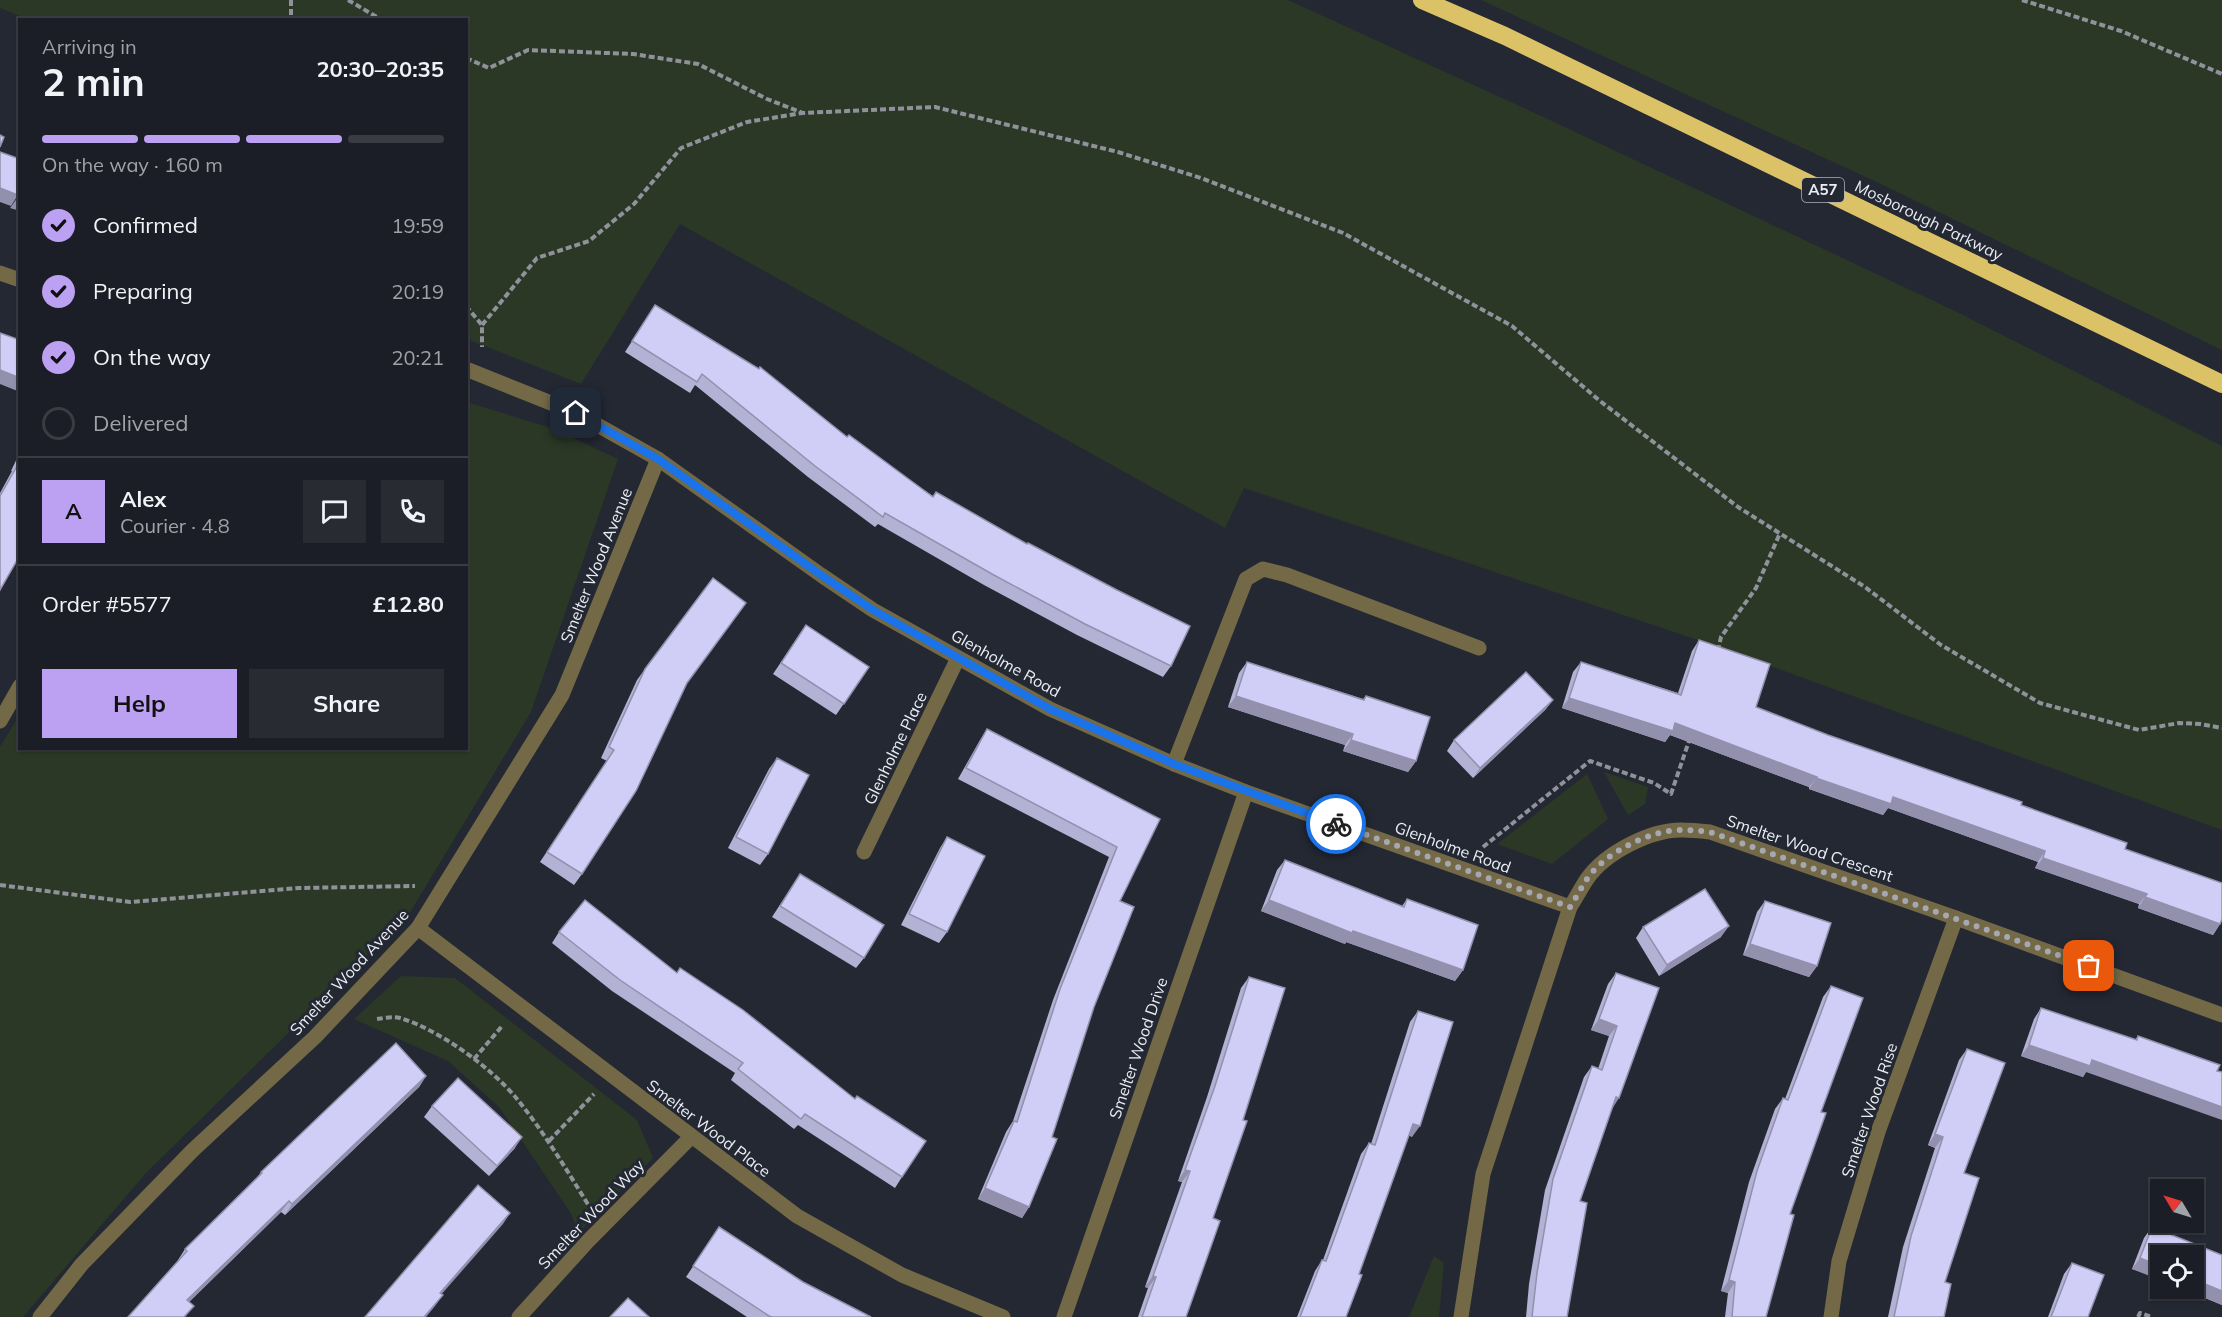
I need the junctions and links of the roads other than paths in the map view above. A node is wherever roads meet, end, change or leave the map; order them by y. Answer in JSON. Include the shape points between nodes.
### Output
{"nodes":[{"id":1,"x":1422,"y":0,"type":"edge"},
{"id":2,"x":0,"y":273,"type":"edge"},
{"id":3,"x":18,"y":279,"type":"edge"},
{"id":4,"x":468,"y":370,"type":"edge"},
{"id":5,"x":2222,"y":384,"type":"edge"},
{"id":6,"x":658,"y":459,"type":"junction"},
{"id":7,"x":1479,"y":648,"type":"dead end"},
{"id":8,"x":958,"y":658,"type":"junction"},
{"id":9,"x":18,"y":690,"type":"edge"},
{"id":10,"x":0,"y":721,"type":"edge"},
{"id":11,"x":1174,"y":764,"type":"junction"},
{"id":12,"x":1246,"y":792,"type":"junction"},
{"id":13,"x":864,"y":852,"type":"dead end"},
{"id":14,"x":1570,"y":907,"type":"junction"},
{"id":15,"x":1956,"y":918,"type":"junction"},
{"id":16,"x":418,"y":928,"type":"junction"},
{"id":17,"x":2222,"y":1015,"type":"edge"},
{"id":18,"x":691,"y":1137,"type":"junction"},
{"id":19,"x":40,"y":1317,"type":"edge"},
{"id":20,"x":519,"y":1317,"type":"edge"},
{"id":21,"x":1003,"y":1317,"type":"edge"},
{"id":22,"x":1064,"y":1317,"type":"edge"},
{"id":23,"x":1461,"y":1317,"type":"edge"},
{"id":24,"x":1831,"y":1317,"type":"edge"}],
"edges":[{"from":1,"to":5,"type":"highway","name":"Mosborough Parkway","number":"A57","via":[[1505,36]]},
{"from":2,"to":3,"type":"street"},
{"from":4,"to":6,"type":"street","name":"Glenholme Road","via":[[576,413]]},
{"from":6,"to":8,"type":"street","name":"Glenholme Road","via":[[873,610]]},
{"from":6,"to":16,"type":"street","name":"Smelter Wood Avenue","via":[[562,695]]},
{"from":7,"to":11,"type":"street","via":[[1263,569],[1246,579]]},
{"from":8,"to":11,"type":"street","name":"Glenholme Road","via":[[1050,709]]},
{"from":8,"to":13,"type":"street","name":"Glenholme Place"},
{"from":9,"to":10,"type":"street"},
{"from":11,"to":12,"type":"street","name":"Glenholme Road"},
{"from":12,"to":14,"type":"street","name":"Glenholme Road"},
{"from":12,"to":22,"type":"street","name":"Smelter Wood Drive"},
{"from":14,"to":15,"type":"street","name":"Smelter Wood Crescent","via":[[1588,877],[1610,857],[1647,837],[1680,830],[1710,832]]},
{"from":14,"to":23,"type":"street","name":"Smelter Wood Crescent","via":[[1483,1174]]},
{"from":15,"to":17,"type":"street","name":"Smelter Wood Crescent"},
{"from":15,"to":24,"type":"street","name":"Smelter Wood Rise","via":[[1878,1132],[1839,1261]]},
{"from":16,"to":18,"type":"street","name":"Smelter Wood Place"},
{"from":16,"to":19,"type":"street","name":"Smelter Wood Avenue","via":[[315,1037],[185,1158],[82,1264]]},
{"from":18,"to":20,"type":"street","name":"Smelter Wood Way"},
{"from":18,"to":21,"type":"street","name":"Smelter Wood Place","via":[[797,1216],[902,1275]]}]}
